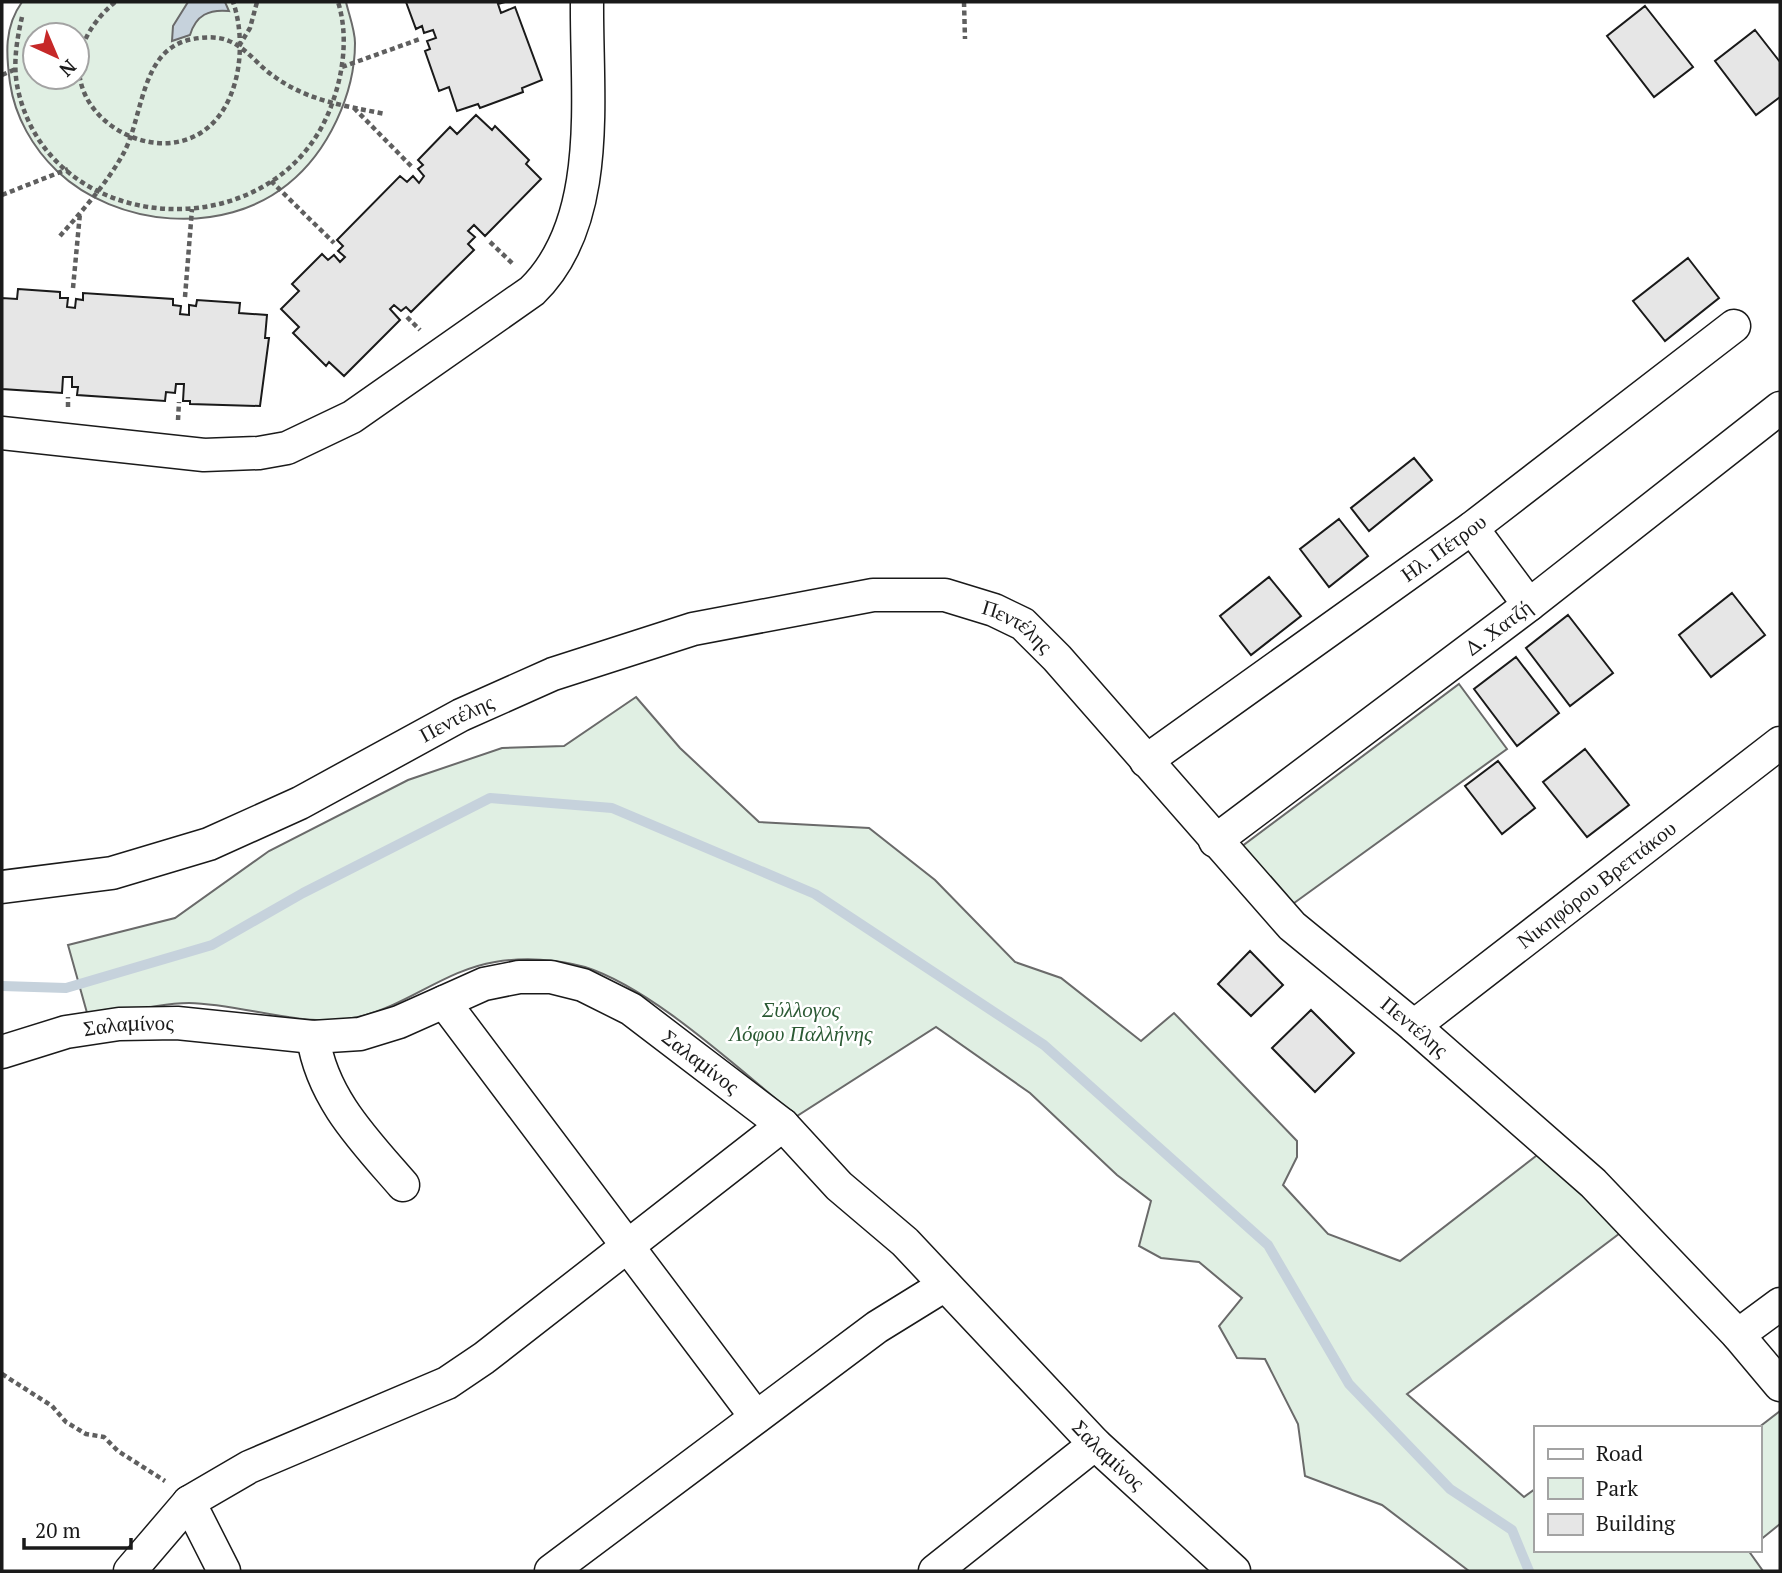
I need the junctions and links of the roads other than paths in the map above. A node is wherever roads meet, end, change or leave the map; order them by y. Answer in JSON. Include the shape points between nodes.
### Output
{"nodes":[{"id":1,"x":587,"y":2,"type":"edge"},
{"id":2,"x":1734,"y":326,"type":"dead end"},
{"id":3,"x":1780,"y":408,"type":"edge"},
{"id":4,"x":2,"y":433,"type":"edge"},
{"id":5,"x":1472,"y":528,"type":"junction"},
{"id":6,"x":1529,"y":605,"type":"junction"},
{"id":7,"x":1780,"y":743,"type":"edge"},
{"id":8,"x":1146,"y":761,"type":"junction"},
{"id":9,"x":1215,"y":841,"type":"junction"},
{"id":10,"x":2,"y":887,"type":"edge"},
{"id":11,"x":444,"y":1002,"type":"junction"},
{"id":12,"x":1414,"y":1026,"type":"junction"},
{"id":13,"x":313,"y":1037,"type":"junction"},
{"id":14,"x":2,"y":1052,"type":"edge"},
{"id":15,"x":783,"y":1125,"type":"junction"},
{"id":16,"x":403,"y":1185,"type":"dead end"},
{"id":17,"x":629,"y":1247,"type":"junction"},
{"id":18,"x":945,"y":1285,"type":"junction"},
{"id":19,"x":1780,"y":1304,"type":"edge"},
{"id":20,"x":1738,"y":1335,"type":"junction"},
{"id":21,"x":1780,"y":1385,"type":"edge"},
{"id":22,"x":756,"y":1417,"type":"junction"},
{"id":23,"x":1095,"y":1444,"type":"junction"},
{"id":24,"x":189,"y":1502,"type":"junction"},
{"id":25,"x":130,"y":1571,"type":"edge"},
{"id":26,"x":224,"y":1571,"type":"edge"},
{"id":27,"x":551,"y":1571,"type":"edge"},
{"id":28,"x":935,"y":1571,"type":"edge"},
{"id":29,"x":1234,"y":1571,"type":"edge"}],
"edges":[{"from":1,"to":4,"type":"street","via":[[585,169],[580,205],[557,260],[532,291],[352,417],[287,448],[204,455]]},
{"from":2,"to":5,"type":"street","name":"Ηλ. Πέτρου"},
{"from":3,"to":6,"type":"street","name":"Δ. Χατζή"},
{"from":5,"to":6,"type":"street"},
{"from":5,"to":8,"type":"street","name":"Ηλ. Πέτρου"},
{"from":6,"to":9,"type":"street","name":"Δ. Χατζή"},
{"from":7,"to":12,"type":"street","name":"Νικηφόρου Βρεττάκου"},
{"from":8,"to":9,"type":"street","name":"Πεντέλης"},
{"from":8,"to":10,"type":"street","name":"Πεντέλης","via":[[1023,624],[944,595],[873,595],[692,629],[553,674],[461,715],[300,803],[209,844],[112,873]]},
{"from":9,"to":12,"type":"street","name":"Πεντέλης","via":[[1292,926]]},
{"from":11,"to":13,"type":"street","name":"Σαλαμίνος","via":[[360,1034]]},
{"from":11,"to":15,"type":"street","name":"Σαλαμίνος","via":[[484,984],[519,977],[551,977],[583,985],[631,1009]]},
{"from":11,"to":17,"type":"street"},
{"from":12,"to":20,"type":"street","name":"Πεντέλης","via":[[1593,1183]]},
{"from":13,"to":14,"type":"street","name":"Σαλαμίνος","via":[[177,1023],[119,1024],[66,1032]]},
{"from":13,"to":16,"type":"street","via":[[317,1063],[348,1121]]},
{"from":15,"to":17,"type":"street"},
{"from":15,"to":18,"type":"street","name":"Σαλαμίνος","via":[[839,1186],[905,1242]]},
{"from":17,"to":22,"type":"street"},
{"from":17,"to":24,"type":"street","via":[[447,1382],[249,1467]]},
{"from":18,"to":22,"type":"street","via":[[877,1326]]},
{"from":18,"to":23,"type":"street","name":"Σαλαμίνος"},
{"from":19,"to":20,"type":"street"},
{"from":20,"to":21,"type":"street","name":"Πεντέλης"},
{"from":22,"to":27,"type":"street"},
{"from":23,"to":28,"type":"street"},
{"from":23,"to":29,"type":"street","name":"Σαλαμίνος"},
{"from":24,"to":25,"type":"street"},
{"from":24,"to":26,"type":"street"}]}
